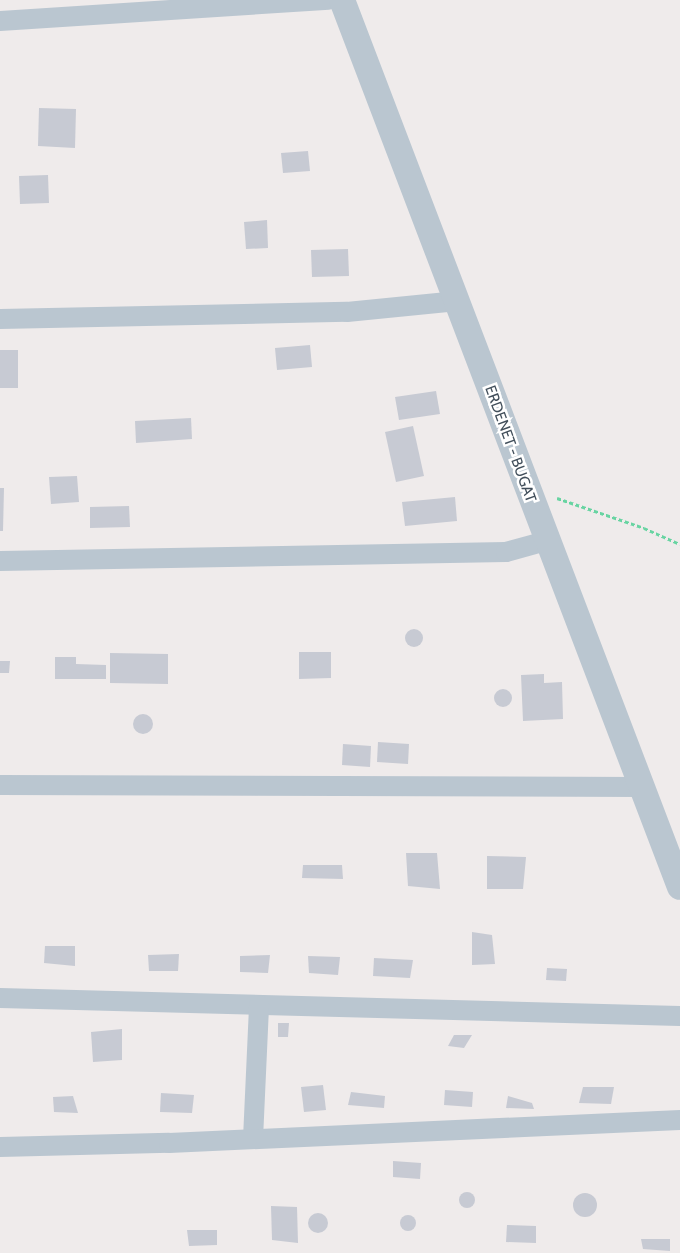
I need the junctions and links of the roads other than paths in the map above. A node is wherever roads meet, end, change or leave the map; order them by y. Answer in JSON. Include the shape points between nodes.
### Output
{"nodes":[{"id":1,"x":328,"y":0,"type":"edge"},
{"id":2,"x":342,"y":0,"type":"edge"},
{"id":3,"x":0,"y":21,"type":"edge"},
{"id":4,"x":457,"y":301,"type":"junction"},
{"id":5,"x":0,"y":319,"type":"edge"},
{"id":6,"x":546,"y":540,"type":"junction"},
{"id":7,"x":0,"y":561,"type":"edge"},
{"id":8,"x":0,"y":785,"type":"edge"},
{"id":9,"x":641,"y":787,"type":"junction"},
{"id":10,"x":680,"y":887,"type":"edge"},
{"id":11,"x":0,"y":998,"type":"edge"},
{"id":12,"x":260,"y":1005,"type":"junction"},
{"id":13,"x":680,"y":1016,"type":"edge"},
{"id":14,"x":680,"y":1120,"type":"edge"},
{"id":15,"x":253,"y":1139,"type":"junction"},
{"id":16,"x":0,"y":1147,"type":"edge"}],
"edges":[{"from":1,"to":3,"type":"street"},
{"from":2,"to":4,"type":"street","name":"ERDENET - BUGAT"},
{"from":4,"to":5,"type":"street","via":[[347,312]]},
{"from":4,"to":6,"type":"street","name":"ERDENET - BUGAT"},
{"from":6,"to":7,"type":"street","via":[[506,552]]},
{"from":6,"to":9,"type":"street","name":"ERDENET - BUGAT"},
{"from":8,"to":9,"type":"street"},
{"from":9,"to":10,"type":"street","name":"ERDENET - BUGAT"},
{"from":11,"to":12,"type":"street"},
{"from":12,"to":13,"type":"street"},
{"from":12,"to":15,"type":"street"},
{"from":14,"to":15,"type":"street"},
{"from":15,"to":16,"type":"street"}]}
